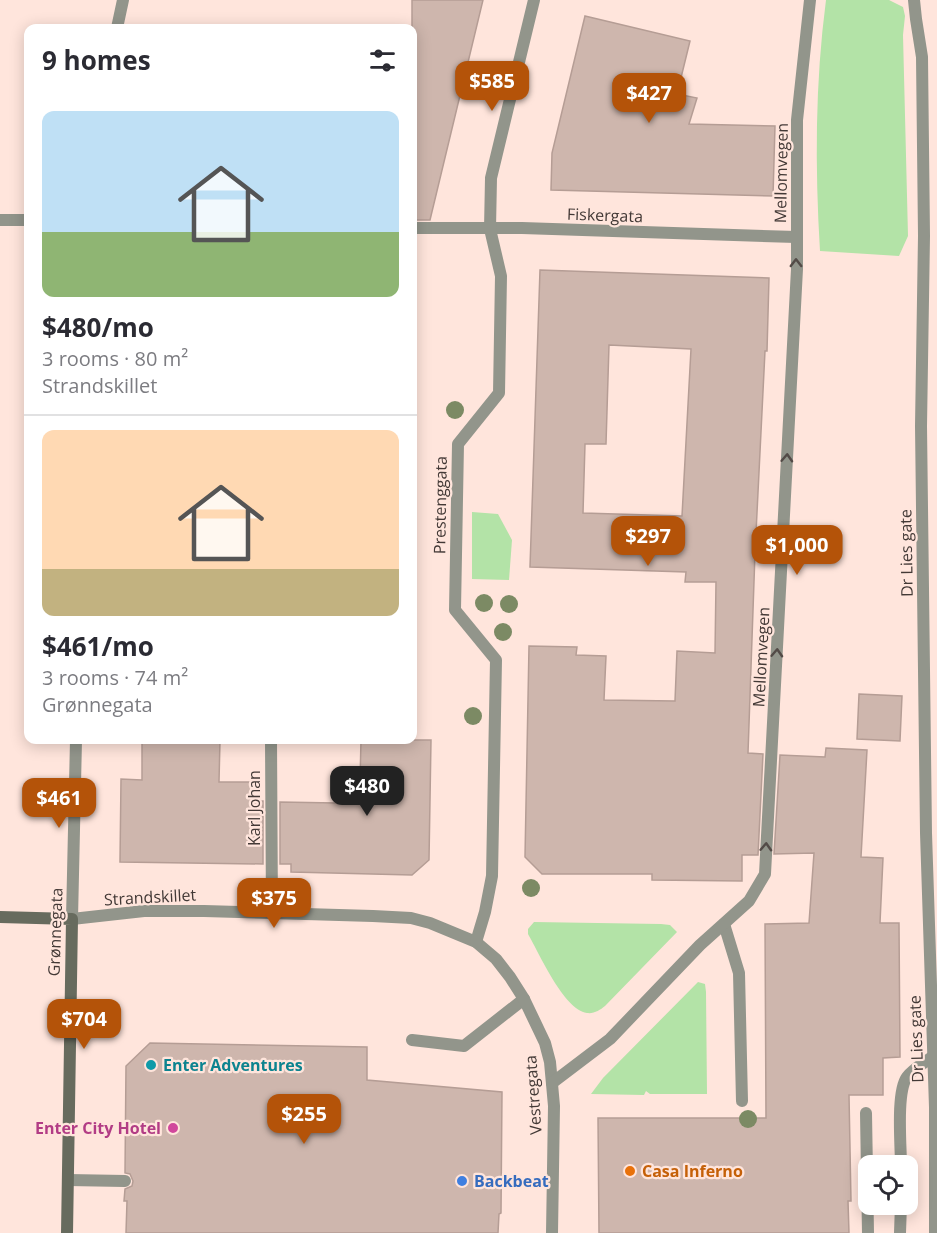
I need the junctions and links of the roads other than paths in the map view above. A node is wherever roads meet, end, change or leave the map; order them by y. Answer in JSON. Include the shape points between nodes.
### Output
{"nodes":[{"id":1,"x":123,"y":0,"type":"edge"},
{"id":2,"x":534,"y":0,"type":"edge"},
{"id":3,"x":810,"y":0,"type":"edge"},
{"id":4,"x":914,"y":0,"type":"edge"},
{"id":5,"x":118,"y":24,"type":"edge"},
{"id":6,"x":0,"y":220,"type":"edge"},
{"id":7,"x":24,"y":220,"type":"edge"},
{"id":8,"x":417,"y":228,"type":"edge"},
{"id":9,"x":490,"y":229,"type":"junction"},
{"id":10,"x":796,"y":237,"type":"junction"},
{"id":11,"x":76,"y":744,"type":"edge"},
{"id":12,"x":271,"y":744,"type":"edge"},
{"id":13,"x":272,"y":914,"type":"junction"},
{"id":14,"x":0,"y":917,"type":"edge"},
{"id":15,"x":72,"y":919,"type":"junction"},
{"id":16,"x":724,"y":924,"type":"junction"},
{"id":17,"x":477,"y":942,"type":"junction"},
{"id":18,"x":524,"y":999,"type":"junction"},
{"id":19,"x":412,"y":1040,"type":"dead end"},
{"id":20,"x":932,"y":1057,"type":"junction"},
{"id":21,"x":552,"y":1083,"type":"junction"},
{"id":22,"x":742,"y":1101,"type":"dead end"},
{"id":23,"x":866,"y":1113,"type":"dead end"},
{"id":24,"x":901,"y":1155,"type":"edge"},
{"id":25,"x":68,"y":1180,"type":"junction"},
{"id":26,"x":125,"y":1181,"type":"dead end"},
{"id":27,"x":901,"y":1215,"type":"edge"},
{"id":28,"x":66,"y":1233,"type":"edge"},
{"id":29,"x":552,"y":1233,"type":"edge"},
{"id":30,"x":868,"y":1233,"type":"edge"},
{"id":31,"x":900,"y":1233,"type":"edge"},
{"id":32,"x":935,"y":1233,"type":"edge"}],
"edges":[{"from":1,"to":5,"type":"street"},
{"from":2,"to":9,"type":"street","name":"Prestenggata","via":[[491,178]]},
{"from":3,"to":10,"type":"street","name":"Mellomvegen","via":[[797,120]]},
{"from":4,"to":20,"type":"street","name":"Dr Lies gate","via":[[922,57],[921,426]]},
{"from":6,"to":7,"type":"street"},
{"from":8,"to":9,"type":"street","name":"Fiskergata"},
{"from":9,"to":10,"type":"street","name":"Fiskergata"},
{"from":9,"to":17,"type":"street","name":"Prestenggata","via":[[501,276],[499,393],[458,444],[457,468],[455,610],[496,660],[492,876]]},
{"from":16,"to":10,"type":"street","name":"Mellomvegen","one_way":true,"via":[[748,901],[765,874]]},
{"from":11,"to":15,"type":"street","name":"Grønnegata"},
{"from":12,"to":13,"type":"street","name":"Karl Johan"},
{"from":13,"to":15,"type":"street","name":"Strandskillet","via":[[144,911]]},
{"from":13,"to":17,"type":"street","name":"Strandskillet","via":[[411,918]]},
{"from":14,"to":15,"type":"street","name":"Strandskillet"},
{"from":15,"to":25,"type":"street","name":"Grønnegata"},
{"from":16,"to":21,"type":"street","name":"Mellomvegen","via":[[610,1039]]},
{"from":16,"to":22,"type":"street","via":[[739,974]]},
{"from":17,"to":18,"type":"street","name":"Vestregata","via":[[496,959]]},
{"from":18,"to":19,"type":"street","via":[[465,1046]]},
{"from":18,"to":21,"type":"street","name":"Vestregata","via":[[545,1043]]},
{"from":20,"to":24,"type":"street","via":[[906,1078],[901,1093]]},
{"from":20,"to":32,"type":"street","name":"Dr Lies gate"},
{"from":21,"to":29,"type":"street","name":"Vestregata"},
{"from":23,"to":30,"type":"street"},
{"from":25,"to":26,"type":"street"},
{"from":25,"to":28,"type":"street","name":"Grønnegata"},
{"from":27,"to":31,"type":"street"}]}
